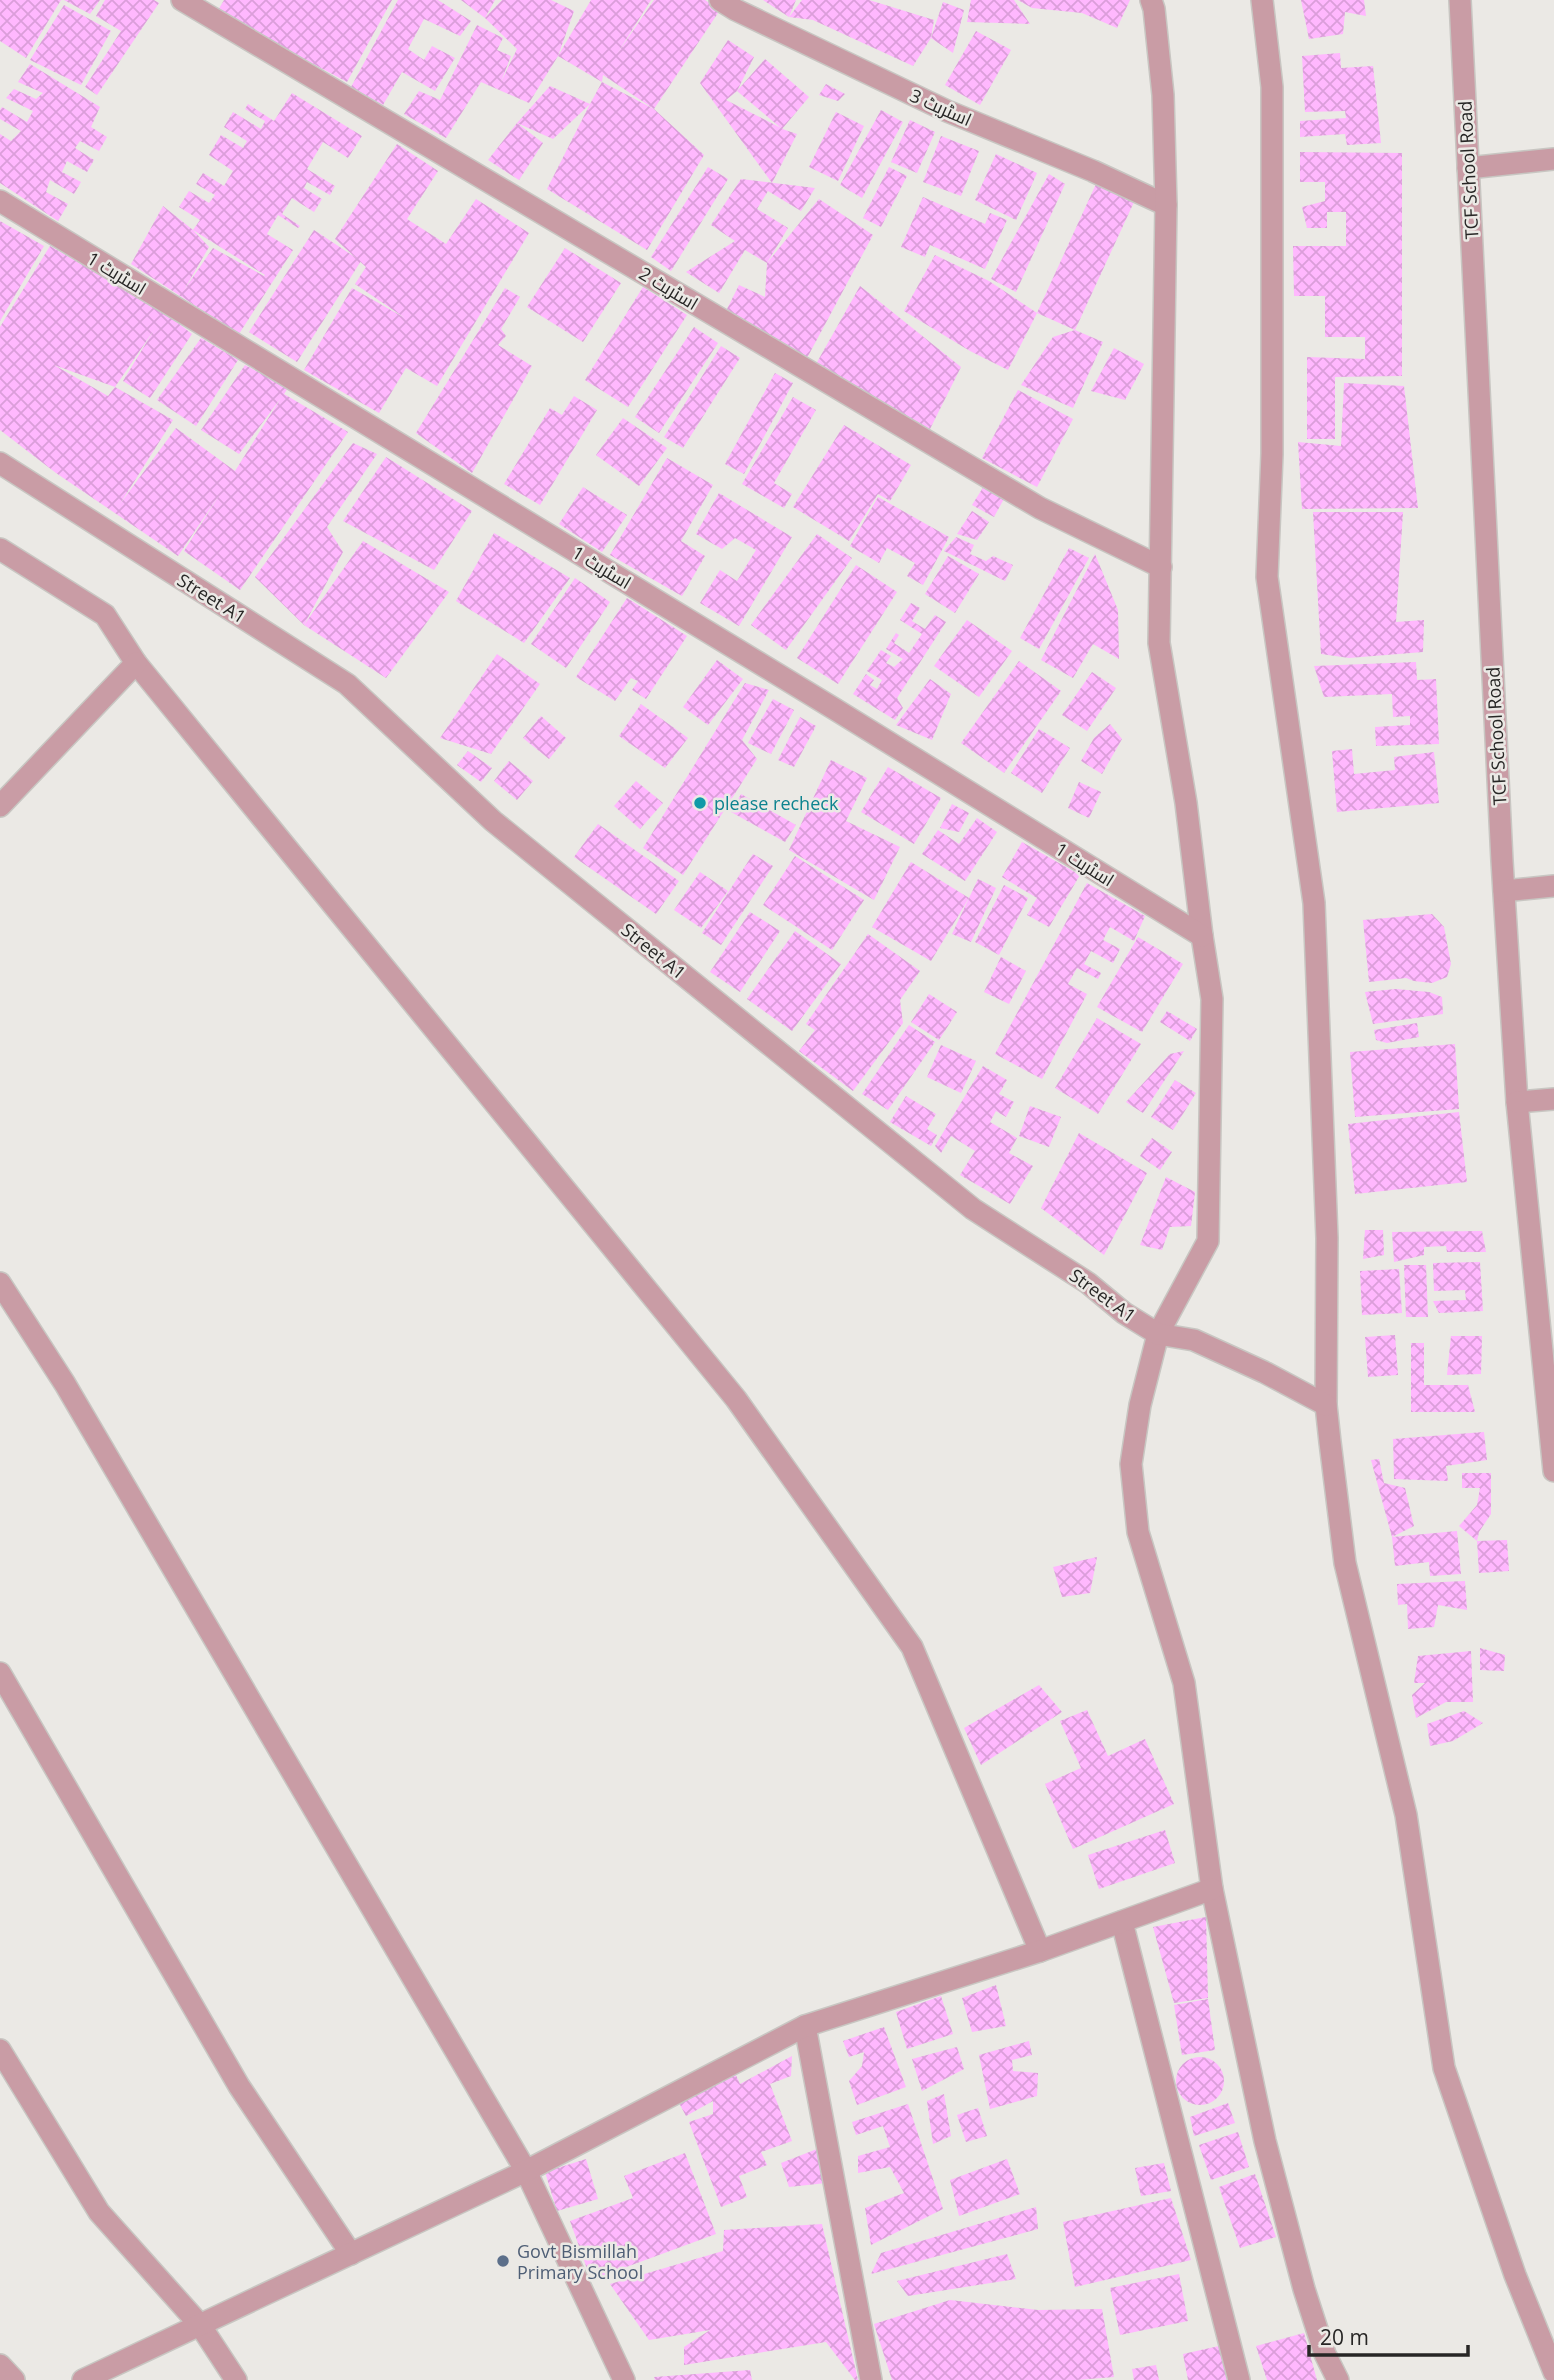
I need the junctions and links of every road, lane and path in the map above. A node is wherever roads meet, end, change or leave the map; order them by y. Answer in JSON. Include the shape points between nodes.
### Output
{"nodes":[{"id":1,"x":182,"y":0,"type":"edge"},
{"id":2,"x":720,"y":0,"type":"edge"},
{"id":3,"x":1152,"y":0,"type":"edge"},
{"id":4,"x":1262,"y":0,"type":"edge"},
{"id":5,"x":1460,"y":0,"type":"edge"},
{"id":6,"x":1554,"y":159,"type":"edge"},
{"id":7,"x":1468,"y":168,"type":"junction"},
{"id":8,"x":0,"y":201,"type":"edge"},
{"id":9,"x":1166,"y":205,"type":"junction"},
{"id":10,"x":0,"y":463,"type":"edge"},
{"id":11,"x":0,"y":549,"type":"edge"},
{"id":12,"x":1161,"y":567,"type":"junction"},
{"id":13,"x":135,"y":663,"type":"junction"},
{"id":14,"x":0,"y":806,"type":"edge"},
{"id":15,"x":1554,"y":886,"type":"edge"},
{"id":16,"x":1504,"y":891,"type":"junction"},
{"id":17,"x":1202,"y":936,"type":"junction"},
{"id":18,"x":1554,"y":1099,"type":"edge"},
{"id":19,"x":1517,"y":1102,"type":"junction"},
{"id":20,"x":0,"y":1283,"type":"edge"},
{"id":21,"x":1158,"y":1334,"type":"junction"},
{"id":22,"x":1326,"y":1405,"type":"junction"},
{"id":23,"x":1554,"y":1471,"type":"edge"},
{"id":24,"x":0,"y":1673,"type":"edge"},
{"id":25,"x":1212,"y":1888,"type":"junction"},
{"id":26,"x":1122,"y":1922,"type":"junction"},
{"id":27,"x":1040,"y":1951,"type":"junction"},
{"id":28,"x":805,"y":2026,"type":"junction"},
{"id":29,"x":0,"y":2050,"type":"edge"},
{"id":30,"x":526,"y":2171,"type":"junction"},
{"id":31,"x":351,"y":2254,"type":"junction"},
{"id":32,"x":201,"y":2326,"type":"junction"},
{"id":33,"x":0,"y":2365,"type":"edge"},
{"id":34,"x":1554,"y":2372,"type":"edge"},
{"id":35,"x":14,"y":2380,"type":"edge"},
{"id":36,"x":83,"y":2380,"type":"edge"},
{"id":37,"x":236,"y":2380,"type":"edge"},
{"id":38,"x":624,"y":2380,"type":"edge"},
{"id":39,"x":871,"y":2380,"type":"edge"},
{"id":40,"x":1239,"y":2380,"type":"edge"},
{"id":41,"x":1338,"y":2380,"type":"edge"}],
"edges":[{"from":1,"to":12,"type":"street","name":"اسٹریٹ 2","via":[[1040,508]]},
{"from":2,"to":9,"type":"street","name":"اسٹریٹ 3","via":[[947,111]]},
{"from":3,"to":9,"type":"street","via":[[1163,95]]},
{"from":4,"to":22,"type":"street","via":[[1272,87],[1272,454],[1267,577],[1314,903],[1327,1238]]},
{"from":5,"to":7,"type":"street","name":"TCF School Road"},
{"from":6,"to":7,"type":"street"},
{"from":7,"to":16,"type":"street","name":"TCF School Road"},
{"from":8,"to":17,"type":"street","name":"اسٹریٹ 1"},
{"from":9,"to":12,"type":"street"},
{"from":10,"to":21,"type":"street","name":"Street A1","via":[[346,684],[493,821],[973,1209]]},
{"from":11,"to":13,"type":"street","via":[[105,615]]},
{"from":12,"to":17,"type":"street","via":[[1159,643]]},
{"from":13,"to":14,"type":"street"},
{"from":13,"to":27,"type":"street","via":[[736,1399],[904,1635]]},
{"from":15,"to":16,"type":"street"},
{"from":16,"to":19,"type":"street","name":"TCF School Road"},
{"from":17,"to":21,"type":"street","via":[[1212,999],[1208,1241]]},
{"from":18,"to":19,"type":"street"},
{"from":19,"to":23,"type":"street","name":"TCF School Road"},
{"from":20,"to":30,"type":"street","via":[[65,1384]]},
{"from":21,"to":22,"type":"street","name":"Street A1","via":[[1194,1340]]},
{"from":21,"to":25,"type":"street","via":[[1131,1464],[1138,1532],[1184,1683]]},
{"from":22,"to":34,"type":"street","via":[[1345,1563],[1406,1815],[1444,2068]]},
{"from":24,"to":31,"type":"street","via":[[239,2086]]},
{"from":25,"to":26,"type":"street"},
{"from":25,"to":41,"type":"street","via":[[1265,2141],[1304,2289]]},
{"from":26,"to":27,"type":"street"},
{"from":26,"to":40,"type":"street"},
{"from":27,"to":28,"type":"street"},
{"from":28,"to":30,"type":"street"},
{"from":28,"to":39,"type":"street"},
{"from":29,"to":32,"type":"street","via":[[99,2212]]},
{"from":30,"to":31,"type":"street"},
{"from":30,"to":38,"type":"street"},
{"from":31,"to":32,"type":"street"},
{"from":32,"to":36,"type":"street"},
{"from":32,"to":37,"type":"street"},
{"from":33,"to":35,"type":"street"}]}
